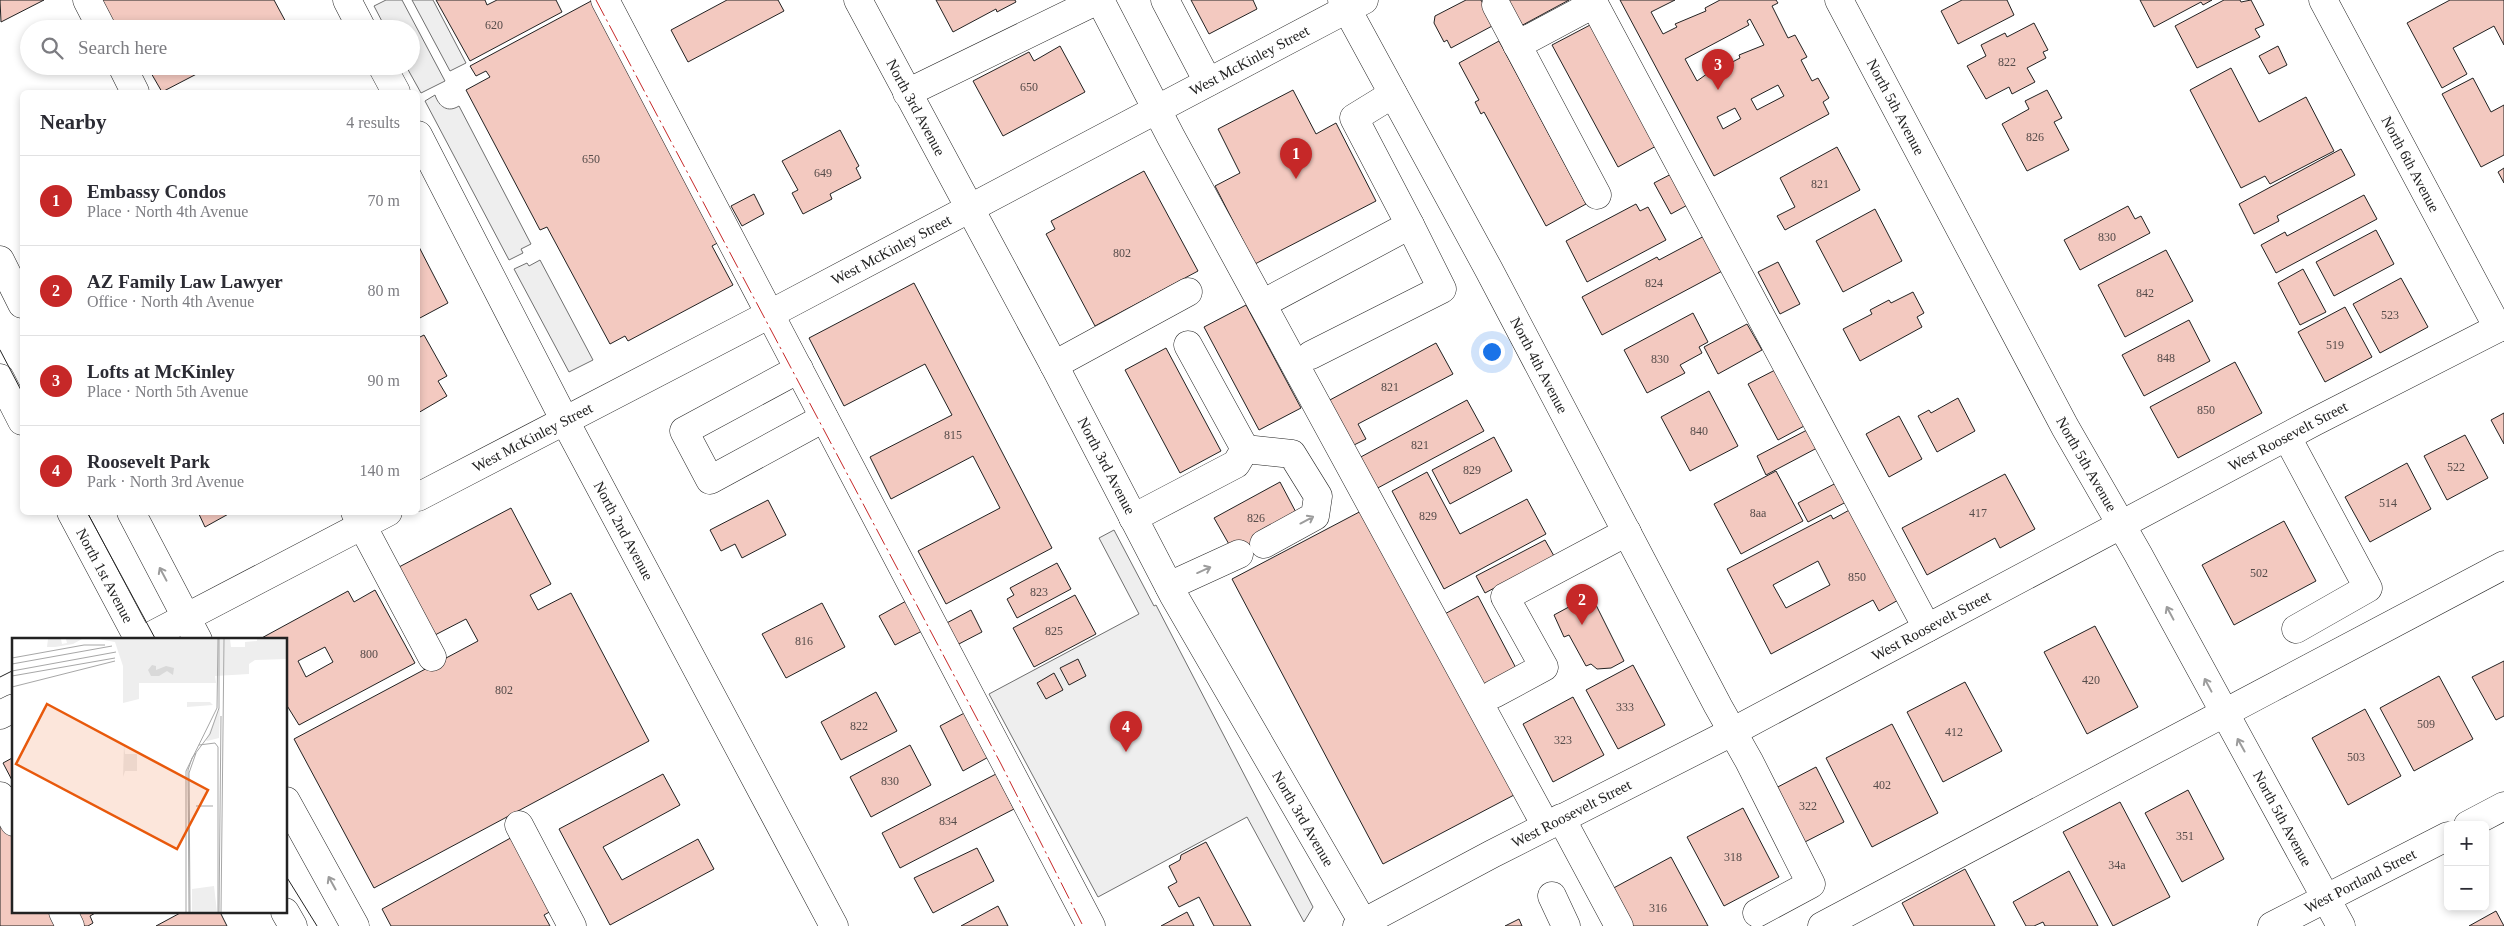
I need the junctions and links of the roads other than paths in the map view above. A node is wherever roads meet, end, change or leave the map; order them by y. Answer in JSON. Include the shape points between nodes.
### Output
{"nodes":[{"id":1,"x":87,"y":0,"type":"edge"},
{"id":2,"x":347,"y":0,"type":"edge"},
{"id":3,"x":605,"y":0,"type":"edge"},
{"id":4,"x":1099,"y":0,"type":"edge"},
{"id":5,"x":1164,"y":0,"type":"edge"},
{"id":6,"x":1839,"y":0,"type":"edge"},
{"id":7,"x":2323,"y":0,"type":"edge"},
{"id":8,"x":1593,"y":2,"type":"edge"},
{"id":9,"x":865,"y":3,"type":"edge"},
{"id":10,"x":1351,"y":3,"type":"edge"},
{"id":11,"x":1496,"y":5,"type":"dead end"},
{"id":12,"x":97,"y":20,"type":"edge"},
{"id":13,"x":357,"y":20,"type":"edge"},
{"id":14,"x":1517,"y":45,"type":"junction"},
{"id":15,"x":126,"y":75,"type":"edge"},
{"id":16,"x":387,"y":75,"type":"edge"},
{"id":17,"x":1208,"y":82,"type":"junction"},
{"id":18,"x":134,"y":90,"type":"edge"},
{"id":19,"x":395,"y":90,"type":"edge"},
{"id":20,"x":907,"y":93,"type":"junction"},
{"id":21,"x":1393,"y":94,"type":"junction"},
{"id":22,"x":1157,"y":110,"type":"junction"},
{"id":23,"x":420,"y":139,"type":"edge"},
{"id":24,"x":1597,"y":195,"type":"dead end"},
{"id":25,"x":969,"y":208,"type":"junction"},
{"id":26,"x":1410,"y":225,"type":"junction"},
{"id":27,"x":0,"y":260,"type":"edge"},
{"id":28,"x":1188,"y":292,"type":"dead end"},
{"id":29,"x":20,"y":300,"type":"edge"},
{"id":30,"x":1262,"y":304,"type":"junction"},
{"id":31,"x":770,"y":314,"type":"junction"},
{"id":32,"x":2501,"y":327,"type":"edge"},
{"id":33,"x":1188,"y":345,"type":"dead end"},
{"id":34,"x":1311,"y":354,"type":"dead end"},
{"id":35,"x":1054,"y":365,"type":"junction"},
{"id":36,"x":799,"y":369,"type":"junction"},
{"id":37,"x":0,"y":378,"type":"edge"},
{"id":38,"x":20,"y":417,"type":"edge"},
{"id":39,"x":824,"y":418,"type":"junction"},
{"id":40,"x":565,"y":421,"type":"junction"},
{"id":41,"x":2287,"y":437,"type":"junction"},
{"id":42,"x":1245,"y":449,"type":"junction"},
{"id":43,"x":420,"y":496,"type":"edge"},
{"id":44,"x":73,"y":515,"type":"edge"},
{"id":45,"x":133,"y":515,"type":"edge"},
{"id":46,"x":376,"y":515,"type":"edge"},
{"id":47,"x":1133,"y":518,"type":"junction"},
{"id":48,"x":359,"y":519,"type":"edge"},
{"id":49,"x":2121,"y":524,"type":"junction"},
{"id":50,"x":1627,"y":532,"type":"junction"},
{"id":51,"x":1264,"y":544,"type":"dead end"},
{"id":52,"x":1239,"y":554,"type":"dead end"},
{"id":53,"x":2504,"y":565,"type":"edge"},
{"id":54,"x":1169,"y":586,"type":"junction"},
{"id":55,"x":1927,"y":628,"type":"junction"},
{"id":56,"x":2296,"y":628,"type":"dead end"},
{"id":57,"x":192,"y":629,"type":"edge"},
{"id":58,"x":138,"y":638,"type":"edge"},
{"id":59,"x":152,"y":638,"type":"edge"},
{"id":60,"x":432,"y":657,"type":"dead end"},
{"id":61,"x":1494,"y":694,"type":"dead end"},
{"id":62,"x":12,"y":709,"type":"edge"},
{"id":63,"x":2224,"y":714,"type":"junction"},
{"id":64,"x":0,"y":716,"type":"edge"},
{"id":65,"x":1732,"y":732,"type":"junction"},
{"id":66,"x":0,"y":796,"type":"edge"},
{"id":67,"x":288,"y":805,"type":"edge"},
{"id":68,"x":2504,"y":806,"type":"edge"},
{"id":69,"x":12,"y":818,"type":"edge"},
{"id":70,"x":2476,"y":821,"type":"edge"},
{"id":71,"x":1554,"y":822,"type":"junction"},
{"id":72,"x":519,"y":825,"type":"dead end"},
{"id":73,"x":2444,"y":838,"type":"edge"},
{"id":74,"x":1552,"y":896,"type":"dead end"},
{"id":75,"x":2326,"y":899,"type":"junction"},
{"id":76,"x":1757,"y":913,"type":"dead end"},
{"id":77,"x":63,"y":914,"type":"edge"},
{"id":78,"x":286,"y":914,"type":"edge"},
{"id":79,"x":1362,"y":925,"type":"edge"},
{"id":80,"x":70,"y":926,"type":"edge"},
{"id":81,"x":293,"y":926,"type":"edge"},
{"id":82,"x":355,"y":926,"type":"edge"},
{"id":83,"x":572,"y":926,"type":"edge"},
{"id":84,"x":834,"y":926,"type":"edge"},
{"id":85,"x":1091,"y":926,"type":"edge"},
{"id":86,"x":1566,"y":926,"type":"edge"},
{"id":87,"x":1619,"y":926,"type":"edge"},
{"id":88,"x":1822,"y":926,"type":"edge"},
{"id":89,"x":2272,"y":926,"type":"edge"},
{"id":90,"x":2341,"y":926,"type":"edge"}],
"edges":[{"from":1,"to":12,"type":"street"},
{"from":2,"to":13,"type":"street"},
{"from":3,"to":31,"type":"street"},
{"from":4,"to":20,"type":"street"},
{"from":4,"to":22,"type":"street"},
{"from":5,"to":17,"type":"street"},
{"from":6,"to":49,"type":"street","name":"North 5th Avenue","via":[[2065,427]]},
{"from":7,"to":32,"type":"street","name":"North 6th Avenue"},
{"from":8,"to":14,"type":"street"},
{"from":8,"to":55,"type":"street"},
{"from":9,"to":20,"type":"street","name":"North 3rd Avenue"},
{"from":10,"to":17,"type":"street","name":"West McKinley Street"},
{"from":10,"to":21,"type":"street","name":"North 4th Avenue"},
{"from":11,"to":14,"type":"street"},
{"from":14,"to":24,"type":"street"},
{"from":15,"to":18,"type":"street"},
{"from":16,"to":19,"type":"street"},
{"from":17,"to":22,"type":"street","name":"West McKinley Street"},
{"from":20,"to":25,"type":"street","name":"North 3rd Avenue"},
{"from":21,"to":26,"type":"street","via":[[1354,118]]},
{"from":21,"to":50,"type":"street","name":"North 4th Avenue"},
{"from":22,"to":25,"type":"street","name":"West McKinley Street"},
{"from":22,"to":30,"type":"street"},
{"from":23,"to":40,"type":"street","name":"North 2nd Avenue"},
{"from":25,"to":31,"type":"street","name":"West McKinley Street"},
{"from":25,"to":35,"type":"street","name":"North 3rd Avenue"},
{"from":26,"to":30,"type":"street"},
{"from":26,"to":34,"type":"street","via":[[1442,290]]},
{"from":27,"to":29,"type":"street"},
{"from":28,"to":35,"type":"street"},
{"from":30,"to":71,"type":"street"},
{"from":31,"to":36,"type":"street"},
{"from":31,"to":40,"type":"street","name":"West McKinley Street"},
{"from":32,"to":41,"type":"street","name":"West Roosevelt Street"},
{"from":33,"to":42,"type":"street"},
{"from":35,"to":47,"type":"street","name":"North 3rd Avenue"},
{"from":36,"to":39,"type":"street"},
{"from":36,"to":39,"type":"street","via":[[684,431],[710,480]]},
{"from":37,"to":38,"type":"street"},
{"from":39,"to":85,"type":"street"},
{"from":40,"to":43,"type":"street","name":"West McKinley Street"},
{"from":40,"to":84,"type":"street","name":"North 2nd Avenue"},
{"from":41,"to":49,"type":"street","name":"West Roosevelt Street"},
{"from":41,"to":56,"type":"street","via":[[2368,588]]},
{"from":42,"to":47,"type":"street","via":[[1236,464]]},
{"from":51,"to":42,"type":"street","one_way":true,"via":[[1315,516],[1318,496],[1292,454]]},
{"from":44,"to":58,"type":"street","name":"North 1st Avenue"},
{"from":57,"to":45,"type":"street","one_way":true},
{"from":46,"to":48,"type":"street"},
{"from":47,"to":54,"type":"street","name":"North 3rd Avenue"},
{"from":48,"to":57,"type":"street"},
{"from":48,"to":60,"type":"street"},
{"from":49,"to":55,"type":"street","name":"West Roosevelt Street"},
{"from":63,"to":49,"type":"street","name":"North 5th Avenue","one_way":true},
{"from":50,"to":61,"type":"street","via":[[1505,597],[1544,668]]},
{"from":50,"to":65,"type":"street","name":"North 4th Avenue"},
{"from":54,"to":52,"type":"street","one_way":true},
{"from":53,"to":63,"type":"street"},
{"from":54,"to":79,"type":"street","name":"North 3rd Avenue"},
{"from":55,"to":65,"type":"street","name":"West Roosevelt Street"},
{"from":57,"to":59,"type":"street"},
{"from":62,"to":64,"type":"street"},
{"from":75,"to":63,"type":"street","name":"North 5th Avenue","one_way":true},
{"from":63,"to":88,"type":"street"},
{"from":65,"to":71,"type":"street","name":"West Roosevelt Street"},
{"from":65,"to":76,"type":"street","name":"North 4th Avenue","via":[[1811,884]]},
{"from":66,"to":69,"type":"street"},
{"from":82,"to":67,"type":"street","one_way":true},
{"from":68,"to":70,"type":"street"},
{"from":71,"to":79,"type":"street","name":"West Roosevelt Street"},
{"from":71,"to":87,"type":"street"},
{"from":72,"to":83,"type":"street"},
{"from":73,"to":75,"type":"street","name":"West Portland Street"},
{"from":74,"to":86,"type":"street"},
{"from":75,"to":89,"type":"street","name":"West Portland Street"},
{"from":75,"to":90,"type":"street","name":"North 5th Avenue"},
{"from":77,"to":80,"type":"street"},
{"from":78,"to":81,"type":"street"}]}
